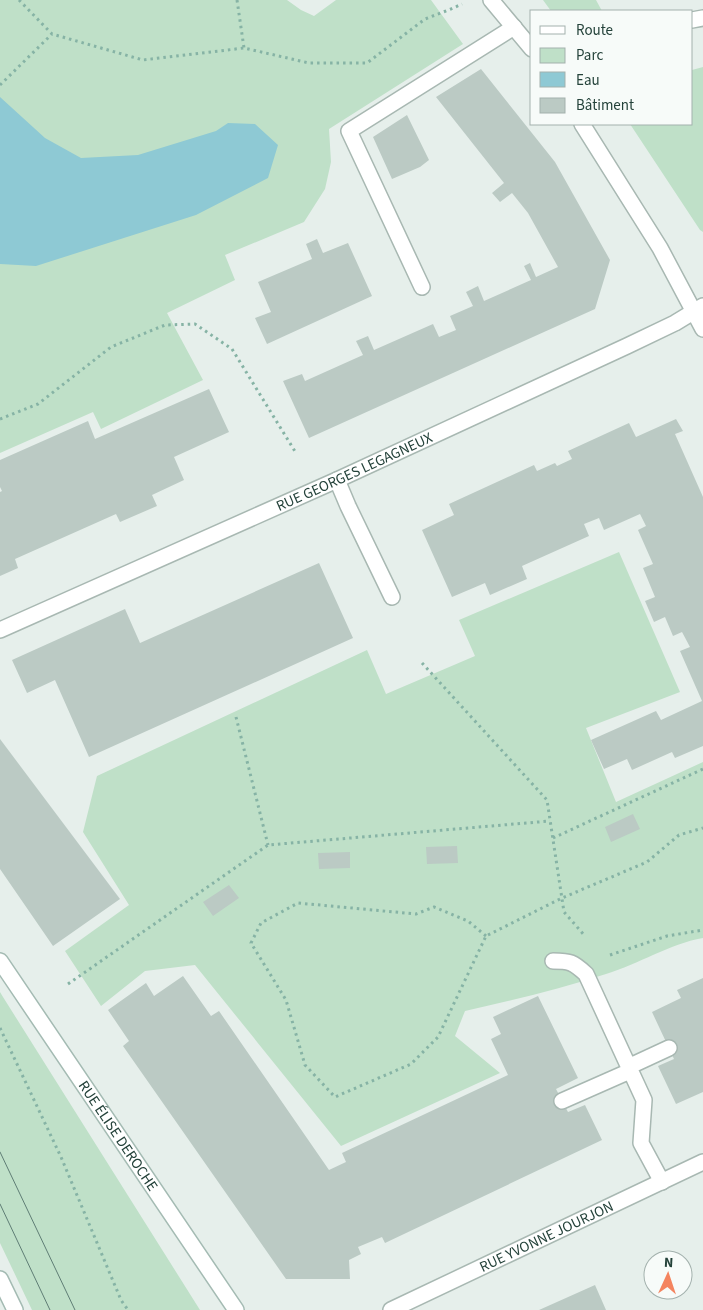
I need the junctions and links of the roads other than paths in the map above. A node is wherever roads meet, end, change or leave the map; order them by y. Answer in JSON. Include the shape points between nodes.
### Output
{"nodes":[{"id":1,"x":491,"y":0,"type":"edge"},
{"id":2,"x":514,"y":27,"type":"junction"},
{"id":3,"x":530,"y":47,"type":"edge"},
{"id":4,"x":583,"y":125,"type":"edge"},
{"id":5,"x":422,"y":286,"type":"dead end"},
{"id":6,"x":698,"y":309,"type":"edge"},
{"id":7,"x":703,"y":329,"type":"edge"},
{"id":8,"x":337,"y":480,"type":"junction"},
{"id":9,"x":392,"y":597,"type":"dead end"},
{"id":10,"x":0,"y":630,"type":"edge"},
{"id":11,"x":0,"y":961,"type":"edge"},
{"id":12,"x":553,"y":961,"type":"dead end"},
{"id":13,"x":668,"y":1048,"type":"dead end"},
{"id":14,"x":629,"y":1069,"type":"junction"},
{"id":15,"x":562,"y":1101,"type":"dead end"},
{"id":16,"x":703,"y":1162,"type":"edge"},
{"id":17,"x":662,"y":1182,"type":"junction"},
{"id":18,"x":0,"y":1279,"type":"edge"},
{"id":19,"x":15,"y":1310,"type":"edge"},
{"id":20,"x":236,"y":1310,"type":"edge"},
{"id":21,"x":391,"y":1310,"type":"edge"}],
"edges":[{"from":1,"to":2,"type":"street"},
{"from":2,"to":3,"type":"street"},
{"from":2,"to":5,"type":"street","via":[[349,131]]},
{"from":4,"to":6,"type":"street"},
{"from":6,"to":7,"type":"street"},
{"from":6,"to":8,"type":"street","name":"RUE GEORGES LEGAGNEUX","via":[[627,346]]},
{"from":8,"to":9,"type":"street"},
{"from":8,"to":10,"type":"street","name":"RUE GEORGES LEGAGNEUX"},
{"from":11,"to":20,"type":"street","name":"RUE ÉLISE DEROCHE"},
{"from":12,"to":14,"type":"street","via":[[577,965],[586,974]]},
{"from":13,"to":14,"type":"street"},
{"from":14,"to":15,"type":"street"},
{"from":14,"to":17,"type":"street","via":[[644,1100],[641,1143]]},
{"from":16,"to":17,"type":"street","name":"RUE YVONNE JOURJON"},
{"from":17,"to":21,"type":"street","name":"RUE YVONNE JOURJON"},
{"from":18,"to":19,"type":"street"}]}
